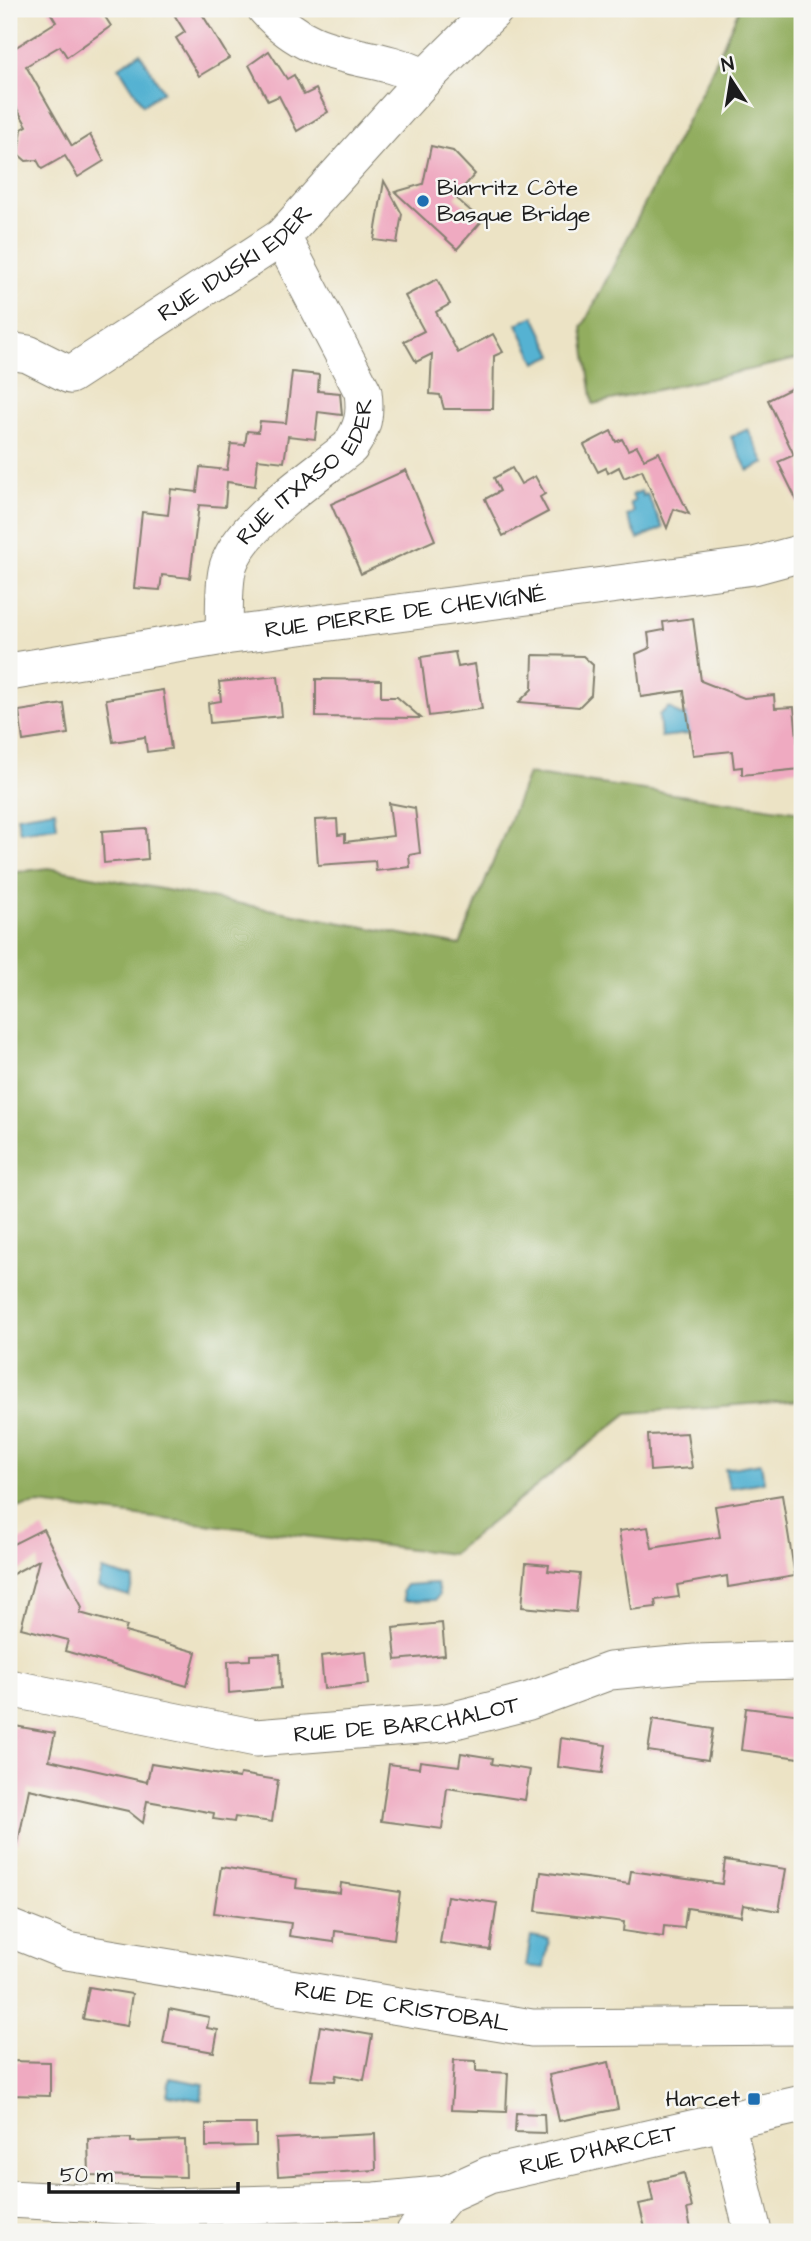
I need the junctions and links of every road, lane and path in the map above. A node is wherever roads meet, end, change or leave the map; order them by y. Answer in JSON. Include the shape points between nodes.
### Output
{"nodes":[{"id":1,"x":266,"y":9,"type":"edge"},
{"id":2,"x":495,"y":9,"type":"edge"},
{"id":3,"x":425,"y":78,"type":"junction"},
{"id":4,"x":282,"y":237,"type":"junction"},
{"id":5,"x":9,"y":351,"type":"edge"},
{"id":6,"x":802,"y":552,"type":"edge"},
{"id":7,"x":224,"y":636,"type":"junction"},
{"id":8,"x":9,"y":672,"type":"edge"},
{"id":9,"x":802,"y":1660,"type":"edge"},
{"id":10,"x":9,"y":1688,"type":"edge"},
{"id":11,"x":9,"y":1928,"type":"edge"},
{"id":12,"x":802,"y":2026,"type":"edge"},
{"id":13,"x":802,"y":2104,"type":"edge"},
{"id":14,"x":726,"y":2122,"type":"junction"},
{"id":15,"x":447,"y":2194,"type":"junction"},
{"id":16,"x":9,"y":2199,"type":"edge"},
{"id":17,"x":415,"y":2232,"type":"edge"},
{"id":18,"x":753,"y":2232,"type":"edge"}],
"edges":[{"from":1,"to":3,"type":"street","via":[[286,31],[327,52],[405,68]]},
{"from":2,"to":3,"type":"street","name":"RUE IDUSKI EDER"},
{"from":3,"to":4,"type":"street","name":"RUE IDUSKI EDER"},
{"from":4,"to":5,"type":"street","name":"RUE IDUSKI EDER","via":[[71,375],[28,354]]},
{"from":4,"to":7,"type":"street","name":"RUE ITXASO EDER","via":[[362,392],[366,413],[350,447],[251,528],[237,547],[227,570]]},
{"from":6,"to":7,"type":"street","name":"RUE PIERRE DE CHEVIGNÉ","via":[[754,566]]},
{"from":7,"to":8,"type":"street","name":"RUE PIERRE DE CHEVIGNÉ"},
{"from":9,"to":10,"type":"street","name":"RUE DE BARCHALOT","via":[[610,1671],[529,1701],[443,1723],[256,1738]]},
{"from":11,"to":12,"type":"street","name":"RUE DE CRISTOBAL","via":[[67,1951],[533,2028]]},
{"from":13,"to":14,"type":"street","name":"RUE D'HARCET"},
{"from":14,"to":15,"type":"street","name":"RUE D'HARCET","via":[[489,2175]]},
{"from":14,"to":18,"type":"street"},
{"from":15,"to":16,"type":"street","via":[[376,2201],[162,2207]]},
{"from":15,"to":17,"type":"street","name":"RUE D'HARCET"}]}
